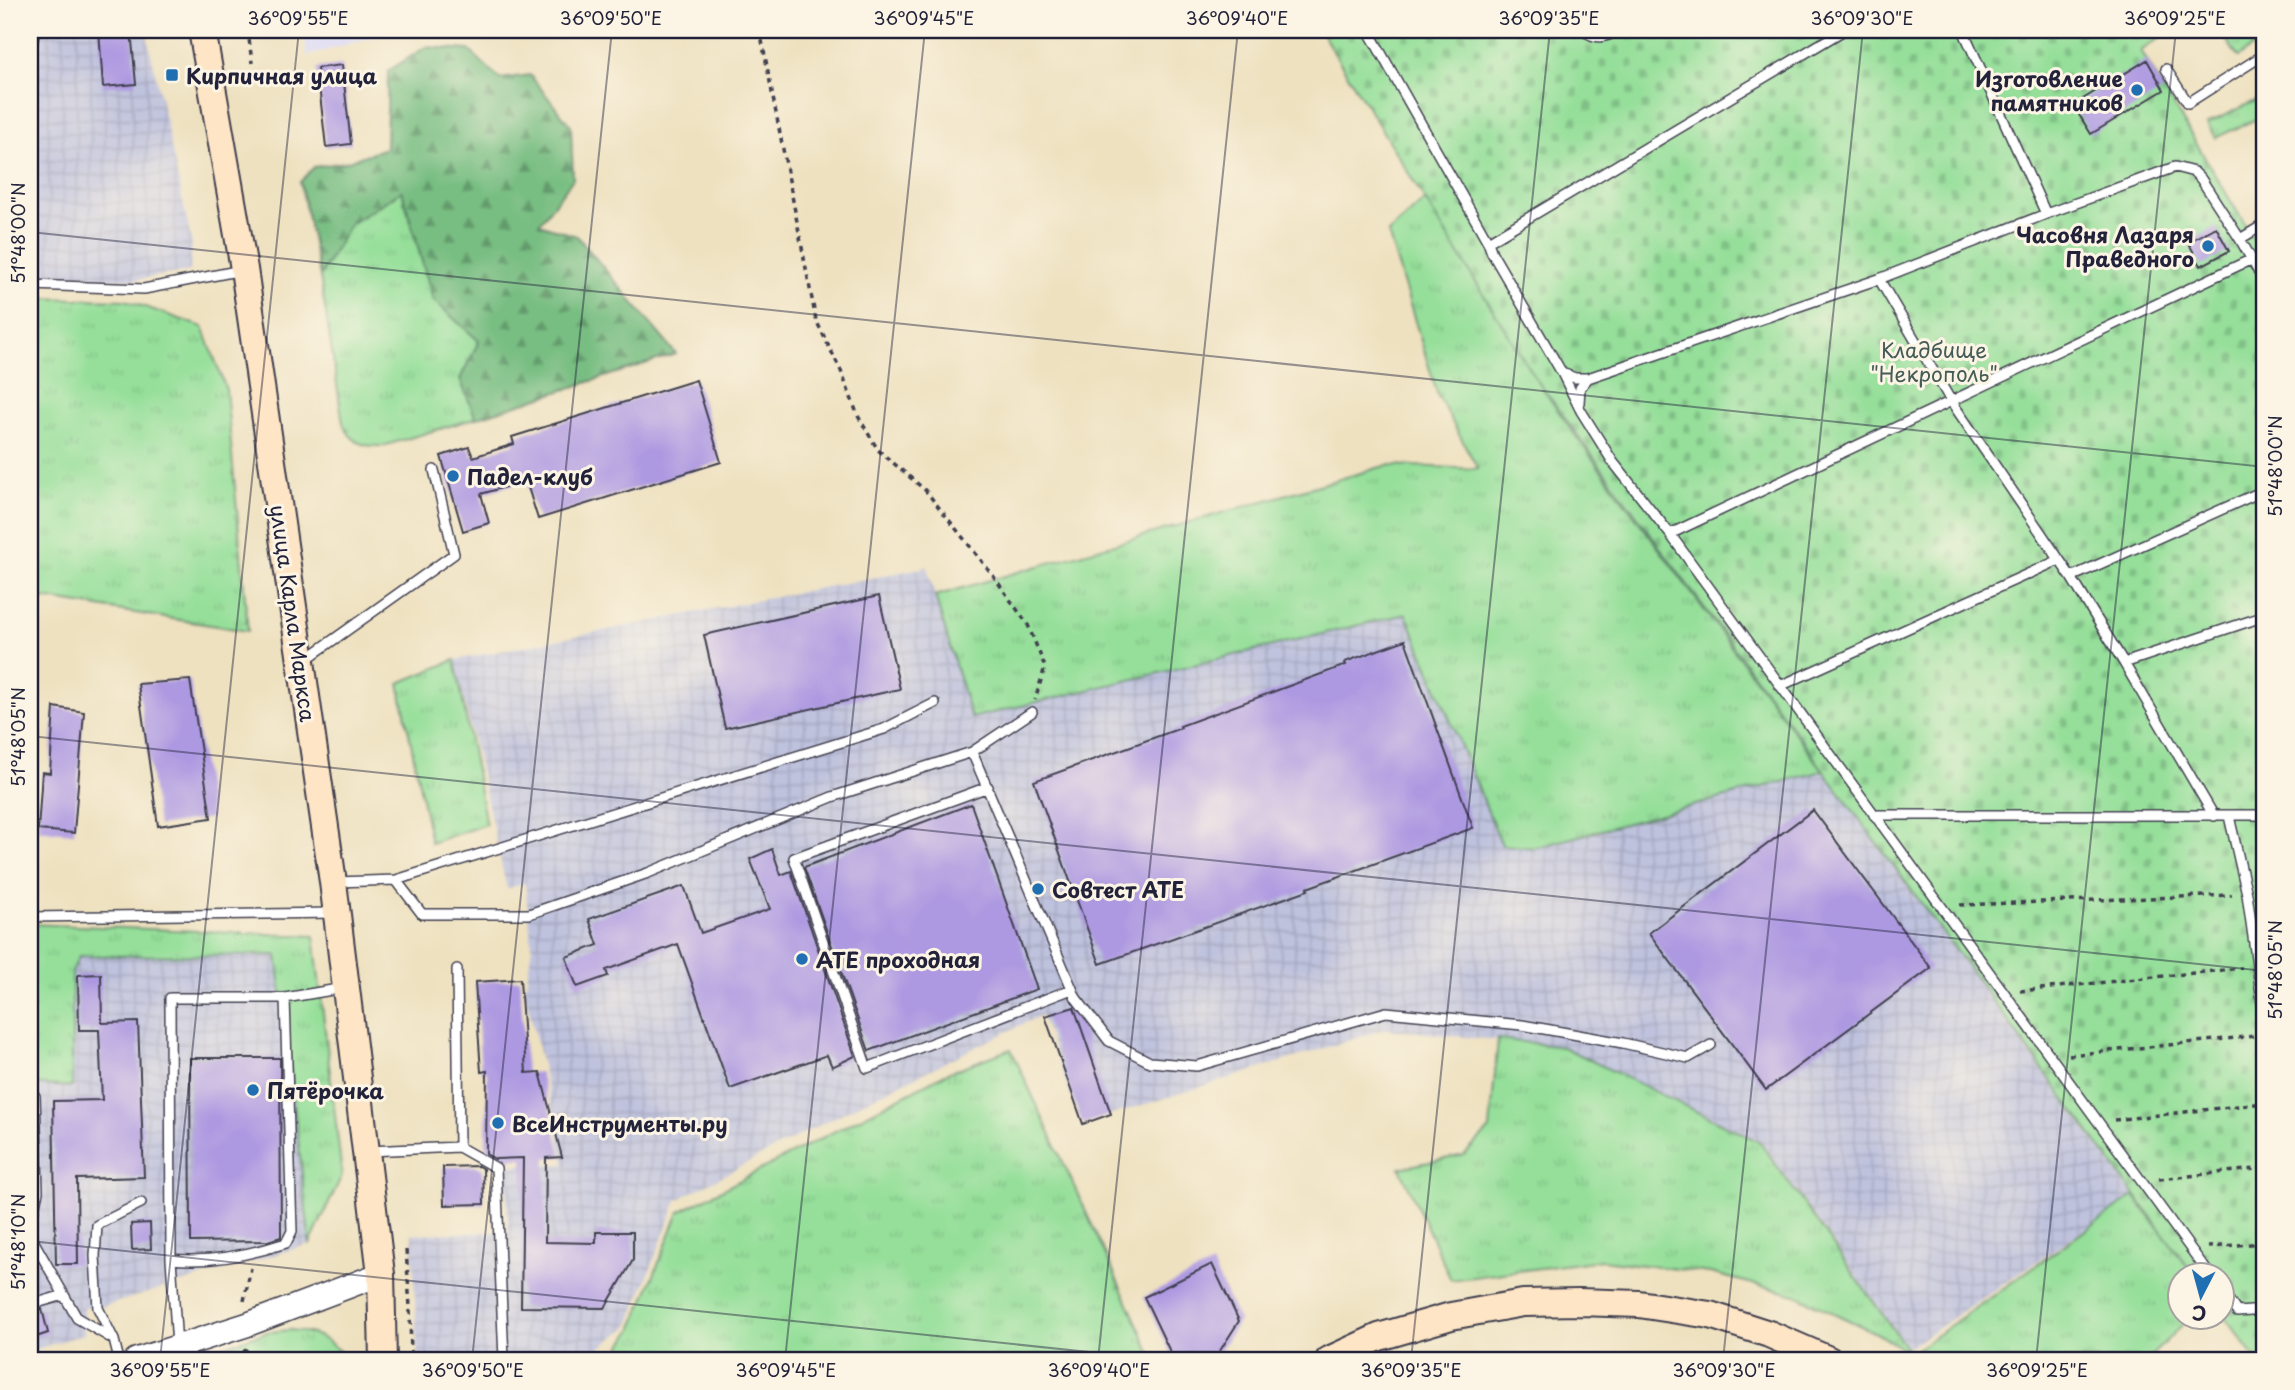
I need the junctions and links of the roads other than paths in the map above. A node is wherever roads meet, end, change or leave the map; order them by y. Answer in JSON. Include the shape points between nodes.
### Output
{"nodes":[{"id":1,"x":35,"y":30,"type":"edge"},
{"id":2,"x":202,"y":30,"type":"edge"},
{"id":3,"x":1368,"y":30,"type":"edge"},
{"id":4,"x":1583,"y":30,"type":"edge"},
{"id":5,"x":1619,"y":30,"type":"edge"},
{"id":6,"x":1844,"y":30,"type":"edge"},
{"id":7,"x":1963,"y":30,"type":"edge"},
{"id":8,"x":30,"y":54,"type":"edge"},
{"id":9,"x":2265,"y":54,"type":"edge"},
{"id":10,"x":2166,"y":69,"type":"dead end"},
{"id":11,"x":2046,"y":214,"type":"junction"},
{"id":12,"x":2265,"y":224,"type":"edge"},
{"id":13,"x":2241,"y":239,"type":"junction"},
{"id":14,"x":1488,"y":242,"type":"junction"},
{"id":15,"x":2252,"y":259,"type":"junction"},
{"id":16,"x":244,"y":269,"type":"junction"},
{"id":17,"x":1879,"y":279,"type":"junction"},
{"id":18,"x":2265,"y":283,"type":"edge"},
{"id":19,"x":30,"y":285,"type":"edge"},
{"id":20,"x":1562,"y":373,"type":"junction"},
{"id":21,"x":1588,"y":378,"type":"junction"},
{"id":22,"x":1951,"y":401,"type":"junction"},
{"id":23,"x":1581,"y":411,"type":"junction"},
{"id":24,"x":434,"y":470,"type":"dead end"},
{"id":25,"x":2265,"y":490,"type":"edge"},
{"id":26,"x":1670,"y":534,"type":"junction"},
{"id":27,"x":2059,"y":560,"type":"junction"},
{"id":28,"x":2071,"y":577,"type":"junction"},
{"id":29,"x":2265,"y":616,"type":"edge"},
{"id":30,"x":301,"y":663,"type":"junction"},
{"id":31,"x":2124,"y":663,"type":"junction"},
{"id":32,"x":1780,"y":686,"type":"junction"},
{"id":33,"x":935,"y":703,"type":"dead end"},
{"id":34,"x":1032,"y":712,"type":"road end"},
{"id":35,"x":972,"y":752,"type":"junction"},
{"id":36,"x":988,"y":788,"type":"junction"},
{"id":37,"x":1874,"y":815,"type":"junction"},
{"id":38,"x":2265,"y":815,"type":"edge"},
{"id":39,"x":2214,"y":816,"type":"junction"},
{"id":40,"x":2229,"y":816,"type":"junction"},
{"id":41,"x":396,"y":880,"type":"junction"},
{"id":42,"x":333,"y":882,"type":"junction"},
{"id":43,"x":337,"y":913,"type":"junction"},
{"id":44,"x":30,"y":918,"type":"edge"},
{"id":45,"x":457,"y":969,"type":"dead end"},
{"id":46,"x":346,"y":988,"type":"junction"},
{"id":47,"x":1072,"y":989,"type":"junction"},
{"id":48,"x":285,"y":998,"type":"junction"},
{"id":49,"x":2265,"y":1022,"type":"edge"},
{"id":50,"x":1711,"y":1045,"type":"dead end"},
{"id":51,"x":35,"y":1096,"type":"dead end"},
{"id":52,"x":459,"y":1147,"type":"junction"},
{"id":53,"x":367,"y":1152,"type":"junction"},
{"id":54,"x":141,"y":1203,"type":"dead end"},
{"id":55,"x":30,"y":1226,"type":"edge"},
{"id":56,"x":30,"y":1235,"type":"edge"},
{"id":57,"x":171,"y":1259,"type":"junction"},
{"id":58,"x":2199,"y":1260,"type":"edge"},
{"id":59,"x":381,"y":1274,"type":"junction"},
{"id":60,"x":64,"y":1295,"type":"junction"},
{"id":61,"x":30,"y":1305,"type":"edge"},
{"id":62,"x":2265,"y":1310,"type":"edge"},
{"id":63,"x":2236,"y":1311,"type":"edge"},
{"id":64,"x":114,"y":1339,"type":"junction"},
{"id":65,"x":178,"y":1347,"type":"junction"},
{"id":66,"x":119,"y":1360,"type":"edge"},
{"id":67,"x":136,"y":1360,"type":"edge"},
{"id":68,"x":383,"y":1360,"type":"edge"},
{"id":69,"x":504,"y":1360,"type":"edge"},
{"id":70,"x":1329,"y":1360,"type":"edge"},
{"id":71,"x":1829,"y":1360,"type":"edge"}],
"edges":[{"from":1,"to":8,"type":"lane"},
{"from":2,"to":16,"type":"main road","name":"улица Карла Маркса"},
{"from":3,"to":14,"type":"lane"},
{"from":4,"to":5,"type":"lane","via":[[1602,38]]},
{"from":6,"to":14,"type":"lane"},
{"from":7,"to":11,"type":"lane"},
{"from":9,"to":10,"type":"lane","via":[[2188,103]]},
{"from":11,"to":13,"type":"lane","via":[[2166,169],[2185,168],[2201,179]]},
{"from":11,"to":17,"type":"lane"},
{"from":12,"to":13,"type":"lane"},
{"from":13,"to":15,"type":"lane"},
{"from":14,"to":20,"type":"lane"},
{"from":15,"to":18,"type":"lane"},
{"from":15,"to":22,"type":"lane"},
{"from":16,"to":19,"type":"lane","via":[[144,289]]},
{"from":16,"to":30,"type":"main road","name":"улица Карла Маркса"},
{"from":17,"to":21,"type":"lane"},
{"from":17,"to":22,"type":"lane"},
{"from":20,"to":21,"type":"lane"},
{"from":20,"to":23,"type":"lane"},
{"from":21,"to":23,"type":"lane","via":[[1579,392]]},
{"from":22,"to":26,"type":"lane"},
{"from":22,"to":27,"type":"lane"},
{"from":23,"to":26,"type":"lane","via":[[1613,462]]},
{"from":24,"to":30,"type":"lane","via":[[454,554]]},
{"from":25,"to":28,"type":"lane"},
{"from":26,"to":32,"type":"lane"},
{"from":27,"to":28,"type":"lane"},
{"from":27,"to":32,"type":"lane"},
{"from":28,"to":31,"type":"lane"},
{"from":29,"to":31,"type":"lane"},
{"from":30,"to":42,"type":"main road","name":"улица Карла Маркса"},
{"from":31,"to":39,"type":"lane"},
{"from":32,"to":37,"type":"lane"},
{"from":33,"to":41,"type":"lane","via":[[884,729]]},
{"from":34,"to":35,"type":"lane"},
{"from":35,"to":36,"type":"lane"},
{"from":35,"to":41,"type":"lane","via":[[832,797],[649,873],[529,914],[422,914]]},
{"from":36,"to":47,"type":"lane"},
{"from":36,"to":47,"type":"lane","via":[[794,858],[867,1068]]},
{"from":37,"to":39,"type":"lane"},
{"from":37,"to":58,"type":"lane"},
{"from":38,"to":40,"type":"lane"},
{"from":39,"to":40,"type":"lane"},
{"from":40,"to":49,"type":"lane","via":[[2247,894]]},
{"from":41,"to":42,"type":"lane"},
{"from":42,"to":43,"type":"main road","name":"улица Карла Маркса"},
{"from":43,"to":44,"type":"lane"},
{"from":43,"to":46,"type":"main road","name":"улица Карла Маркса"},
{"from":45,"to":52,"type":"lane"},
{"from":46,"to":48,"type":"lane"},
{"from":46,"to":53,"type":"main road","name":"улица Карла Маркса"},
{"from":47,"to":50,"type":"lane","via":[[1109,1041],[1150,1062],[1197,1066],[1386,1012],[1521,1025],[1688,1058]]},
{"from":48,"to":57,"type":"lane","via":[[292,1231],[286,1243],[253,1254]]},
{"from":48,"to":57,"type":"lane","via":[[170,998]]},
{"from":51,"to":55,"type":"lane","via":[[38,1192]]},
{"from":52,"to":53,"type":"lane"},
{"from":52,"to":69,"type":"lane","via":[[496,1168]]},
{"from":53,"to":59,"type":"main road","name":"улица Карла Маркса"},
{"from":54,"to":64,"type":"lane","via":[[97,1225],[98,1308]]},
{"from":56,"to":60,"type":"lane"},
{"from":57,"to":65,"type":"lane"},
{"from":59,"to":65,"type":"street"},
{"from":59,"to":68,"type":"main road","name":"улица Карла Маркса"},
{"from":60,"to":61,"type":"lane"},
{"from":60,"to":64,"type":"lane","via":[[76,1318]]},
{"from":62,"to":63,"type":"lane"},
{"from":64,"to":66,"type":"lane"},
{"from":65,"to":67,"type":"street"},
{"from":70,"to":71,"type":"main road","via":[[1379,1337],[1451,1316],[1523,1303],[1579,1303],[1639,1304],[1710,1315]]}]}
